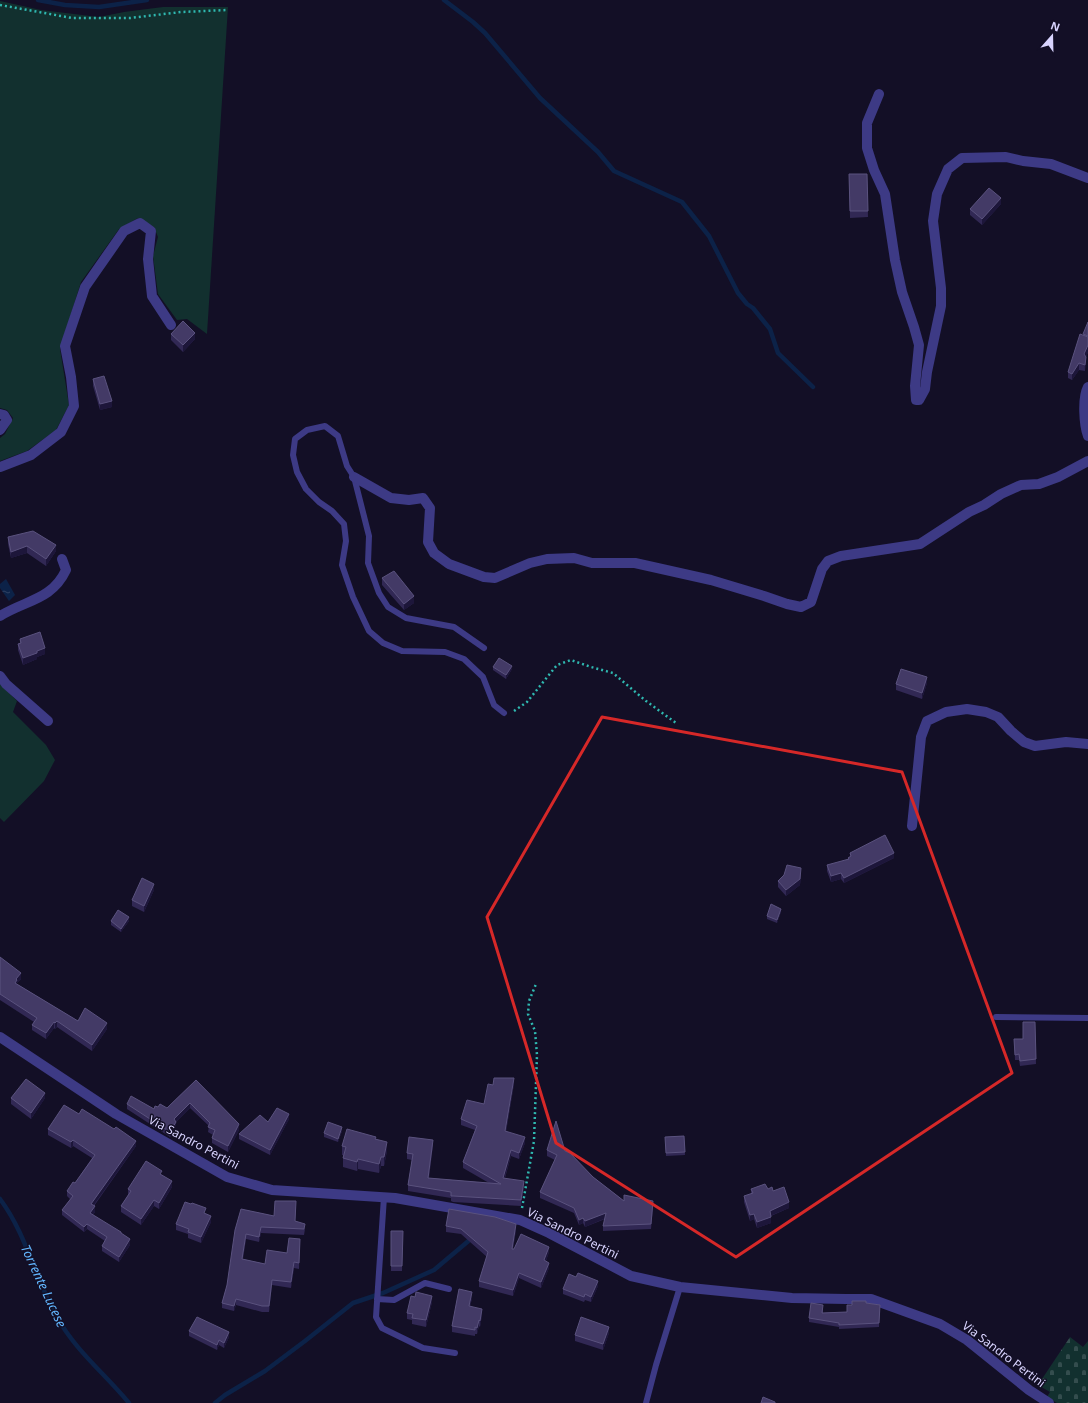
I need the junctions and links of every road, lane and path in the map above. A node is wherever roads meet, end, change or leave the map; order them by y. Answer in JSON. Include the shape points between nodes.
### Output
{"nodes":[{"id":1,"x":0,"y":5,"type":"edge"},
{"id":2,"x":228,"y":10,"type":"dead end"},
{"id":3,"x":879,"y":94,"type":"dead end"},
{"id":4,"x":1088,"y":178,"type":"edge"},
{"id":5,"x":171,"y":325,"type":"dead end"},
{"id":6,"x":1088,"y":387,"type":"edge"},
{"id":7,"x":0,"y":414,"type":"edge"},
{"id":8,"x":0,"y":430,"type":"edge"},
{"id":9,"x":1088,"y":436,"type":"edge"},
{"id":10,"x":1088,"y":461,"type":"edge"},
{"id":11,"x":0,"y":467,"type":"edge"},
{"id":12,"x":354,"y":477,"type":"junction"},
{"id":13,"x":62,"y":559,"type":"dead end"},
{"id":14,"x":0,"y":616,"type":"edge"},
{"id":15,"x":484,"y":648,"type":"dead end"},
{"id":16,"x":0,"y":676,"type":"edge"},
{"id":17,"x":504,"y":713,"type":"joint"},
{"id":18,"x":48,"y":721,"type":"dead end"},
{"id":19,"x":676,"y":723,"type":"dead end"},
{"id":20,"x":1088,"y":744,"type":"edge"},
{"id":21,"x":912,"y":826,"type":"dead end"},
{"id":22,"x":536,"y":984,"type":"dead end"},
{"id":23,"x":996,"y":1017,"type":"dead end"},
{"id":24,"x":1088,"y":1018,"type":"edge"},
{"id":25,"x":0,"y":1037,"type":"edge"},
{"id":26,"x":384,"y":1197,"type":"junction"},
{"id":27,"x":520,"y":1220,"type":"junction"},
{"id":28,"x":680,"y":1287,"type":"junction"},
{"id":29,"x":448,"y":1289,"type":"dead end"},
{"id":30,"x":377,"y":1298,"type":"junction"},
{"id":31,"x":455,"y":1353,"type":"dead end"},
{"id":32,"x":646,"y":1403,"type":"edge"},
{"id":33,"x":1049,"y":1403,"type":"edge"}],
"edges":[{"from":1,"to":2,"type":"path","via":[[72,18],[130,18]]},
{"from":3,"to":4,"type":"street","via":[[867,123],[867,148],[886,194],[895,260],[919,345],[915,381],[916,400],[919,400],[925,389],[941,306],[933,221],[937,194],[948,169],[962,158],[1006,157],[1051,164]]},
{"from":5,"to":11,"type":"street","via":[[152,296],[148,259],[152,231],[140,223],[124,231],[86,287],[65,346],[74,406],[61,432],[31,455]]},
{"from":6,"to":9,"type":"street","via":[[1084,410]]},
{"from":7,"to":8,"type":"street","via":[[7,420]]},
{"from":10,"to":12,"type":"street","via":[[1058,477],[1039,484],[1021,485],[1001,494],[920,544],[841,556],[828,561],[822,569],[811,602],[801,607],[711,580],[635,563],[592,563],[574,558],[547,559],[495,578],[484,578],[449,564],[434,553],[428,542],[430,508],[423,498],[391,498]]},
{"from":12,"to":15,"type":"lane","via":[[369,536],[368,563],[379,593],[388,607],[406,618],[454,627]]},
{"from":12,"to":17,"type":"lane","via":[[347,466],[338,436],[325,426],[307,430],[295,439],[293,455],[297,472],[306,489],[344,524],[346,541],[342,565],[369,631],[383,643],[402,651],[445,652],[464,659],[483,676],[494,705]]},
{"from":13,"to":14,"type":"street","via":[[66,570],[56,586],[38,598],[12,608]]},
{"from":16,"to":18,"type":"street"},
{"from":17,"to":19,"type":"path","via":[[516,711],[527,702],[557,666],[571,660],[613,673]]},
{"from":20,"to":21,"type":"street","via":[[1066,742],[1035,746],[1024,742],[998,717],[986,712],[967,709],[946,712],[927,721],[921,736]]},
{"from":22,"to":27,"type":"path","via":[[529,1001],[528,1014],[535,1031],[537,1055],[534,1141]]},
{"from":23,"to":24,"type":"lane"},
{"from":25,"to":26,"type":"street","name":"Via Sandro Pertini","via":[[116,1114],[227,1177],[272,1190]]},
{"from":26,"to":27,"type":"street","name":"Via Sandro Pertini"},
{"from":26,"to":30,"type":"lane"},
{"from":27,"to":28,"type":"street","name":"Via Sandro Pertini","via":[[631,1276]]},
{"from":28,"to":32,"type":"lane"},
{"from":28,"to":33,"type":"street","name":"Via Sandro Pertini","via":[[792,1298],[871,1299],[940,1324],[967,1340]]},
{"from":29,"to":30,"type":"lane","via":[[425,1283],[394,1300]]},
{"from":30,"to":31,"type":"lane","via":[[376,1317],[382,1328],[423,1348]]}]}
